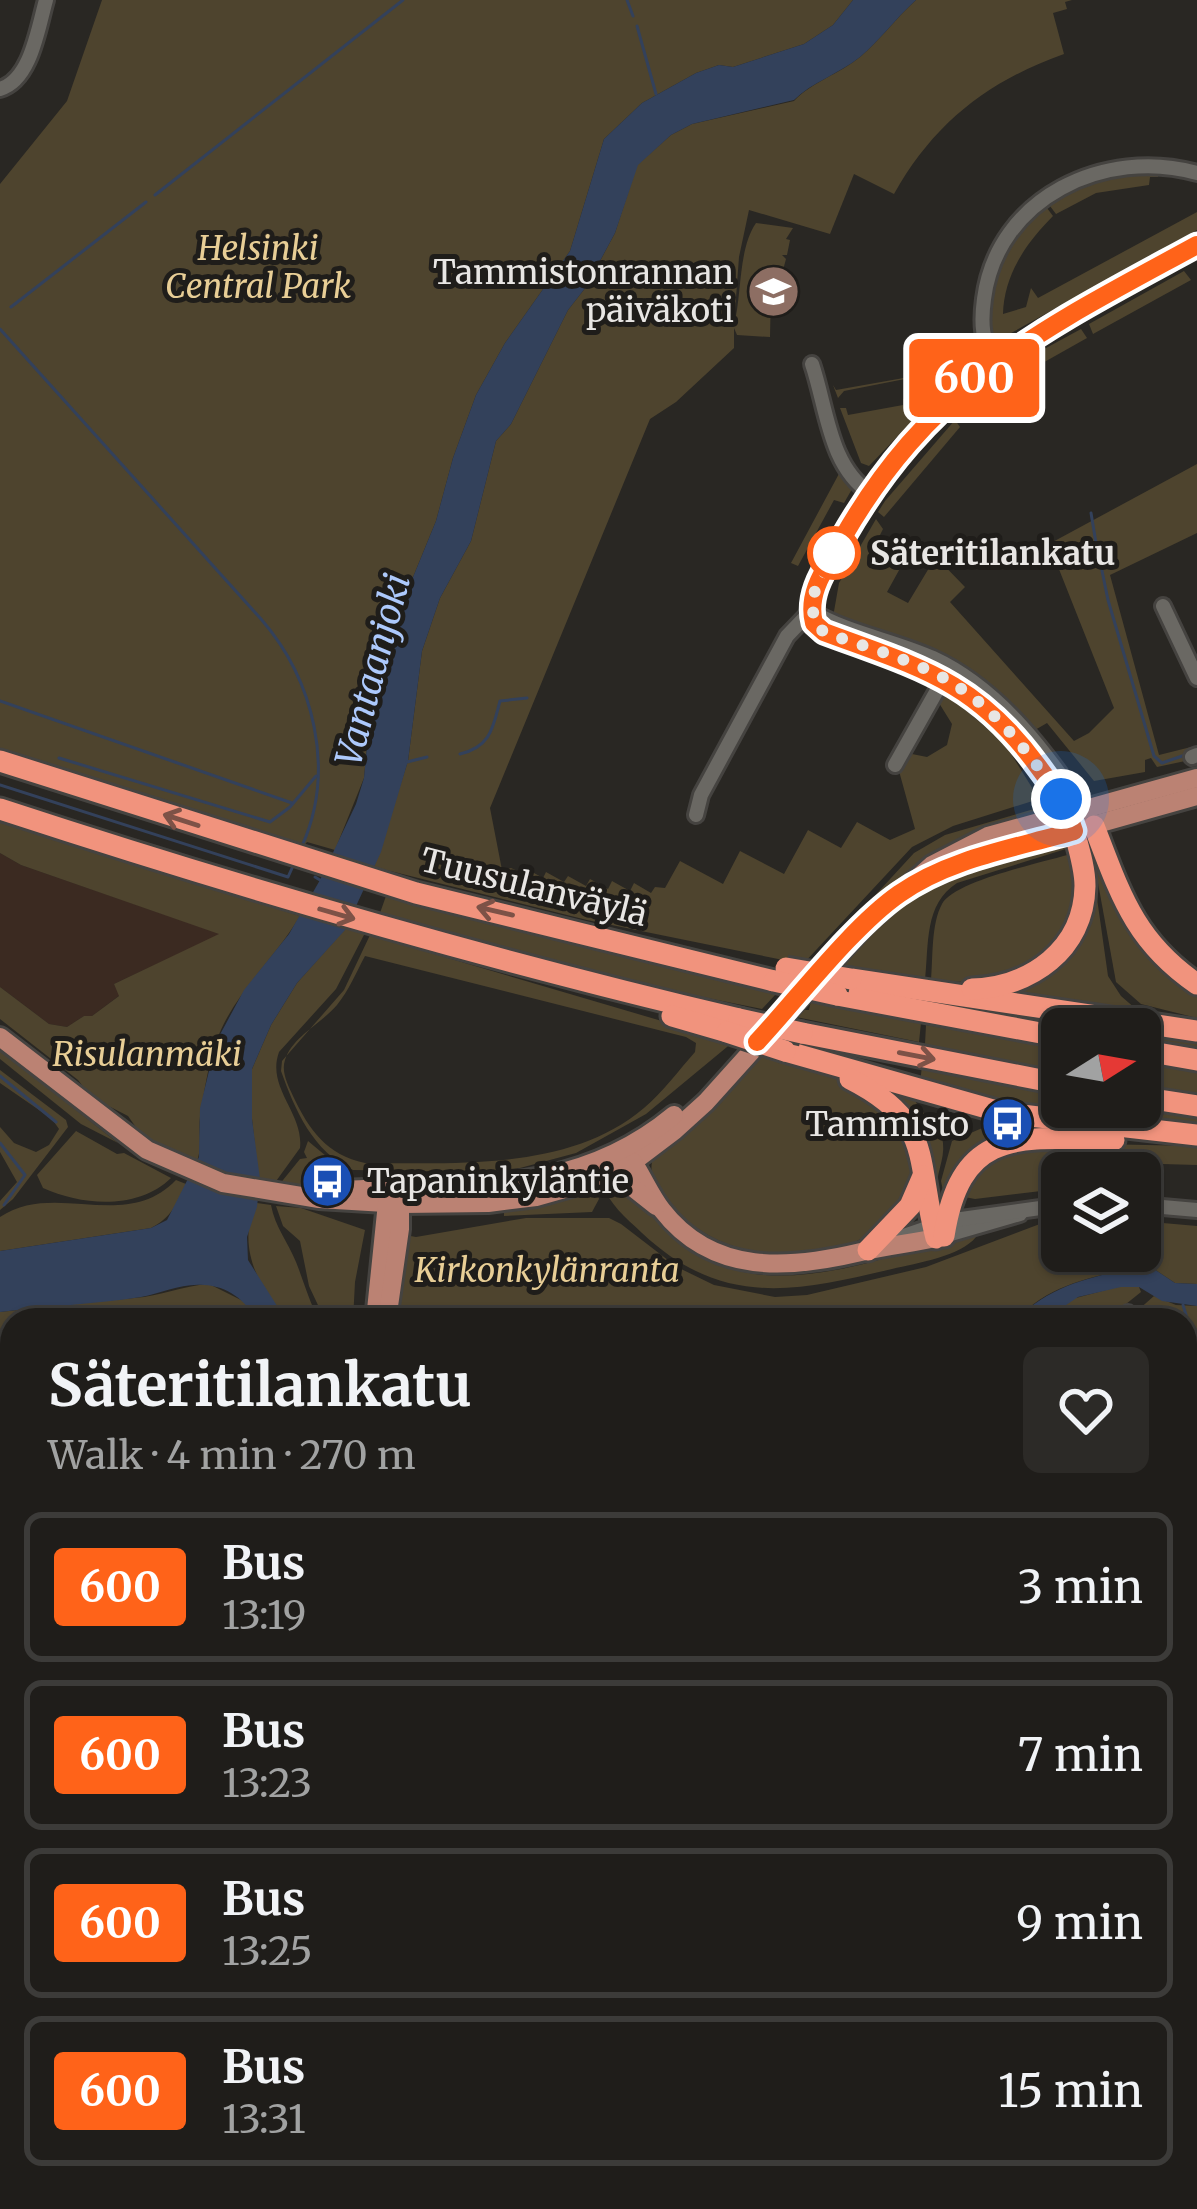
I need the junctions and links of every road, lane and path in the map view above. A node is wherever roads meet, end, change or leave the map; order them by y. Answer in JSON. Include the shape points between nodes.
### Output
{"nodes":[{"id":1,"x":46,"y":0,"type":"edge"},
{"id":2,"x":0,"y":89,"type":"edge"},
{"id":3,"x":1197,"y":173,"type":"edge"},
{"id":4,"x":1197,"y":245,"type":"edge"},
{"id":5,"x":995,"y":361,"type":"junction"},
{"id":6,"x":812,"y":364,"type":"dead end"},
{"id":7,"x":871,"y":493,"type":"junction"},
{"id":8,"x":1163,"y":606,"type":"dead end"},
{"id":9,"x":811,"y":611,"type":"junction"},
{"id":10,"x":947,"y":672,"type":"junction"},
{"id":11,"x":1197,"y":678,"type":"edge"},
{"id":12,"x":0,"y":760,"type":"edge"},
{"id":13,"x":895,"y":766,"type":"dead end"},
{"id":14,"x":1197,"y":778,"type":"edge"},
{"id":15,"x":1197,"y":796,"type":"edge"},
{"id":16,"x":0,"y":809,"type":"edge"},
{"id":17,"x":696,"y":815,"type":"dead end"},
{"id":18,"x":1080,"y":820,"type":"junction"},
{"id":19,"x":1197,"y":984,"type":"edge"},
{"id":20,"x":844,"y":987,"type":"junction"},
{"id":21,"x":933,"y":991,"type":"junction"},
{"id":22,"x":733,"y":1025,"type":"junction"},
{"id":23,"x":1197,"y":1031,"type":"edge"},
{"id":24,"x":1041,"y":1032,"type":"edge"},
{"id":25,"x":0,"y":1037,"type":"edge"},
{"id":26,"x":1161,"y":1054,"type":"edge"},
{"id":27,"x":812,"y":1060,"type":"junction"},
{"id":28,"x":1197,"y":1060,"type":"edge"},
{"id":29,"x":1041,"y":1080,"type":"edge"},
{"id":30,"x":1161,"y":1100,"type":"edge"},
{"id":31,"x":1197,"y":1106,"type":"edge"},
{"id":32,"x":1197,"y":1138,"type":"edge"},
{"id":33,"x":623,"y":1161,"type":"junction"},
{"id":34,"x":924,"y":1175,"type":"junction"},
{"id":35,"x":395,"y":1198,"type":"junction"},
{"id":36,"x":1161,"y":1207,"type":"edge"},
{"id":37,"x":1041,"y":1208,"type":"edge"},
{"id":38,"x":1197,"y":1210,"type":"edge"},
{"id":39,"x":940,"y":1230,"type":"junction"},
{"id":40,"x":868,"y":1250,"type":"junction"},
{"id":41,"x":377,"y":1308,"type":"edge"},
{"id":42,"x":389,"y":1308,"type":"edge"}],
"edges":[{"from":1,"to":2,"type":"street","via":[[22,74]]},
{"from":3,"to":5,"type":"street","via":[[1145,164],[1093,172],[1020,220],[995,259],[983,301],[983,334]]},
{"from":4,"to":5,"type":"street"},
{"from":5,"to":7,"type":"street","via":[[949,400]]},
{"from":6,"to":7,"type":"street","via":[[850,478]]},
{"from":7,"to":9,"type":"street"},
{"from":8,"to":11,"type":"street"},
{"from":9,"to":10,"type":"street","via":[[824,632]]},
{"from":9,"to":17,"type":"street","via":[[787,636]]},
{"from":10,"to":13,"type":"street"},
{"from":10,"to":18,"type":"street","via":[[1012,733]]},
{"from":20,"to":12,"type":"highway","name":"Tuusulanväylä","one_way":true,"bridge":true,"via":[[416,893]]},
{"from":14,"to":18,"type":"main road"},
{"from":15,"to":18,"type":"main road"},
{"from":16,"to":22,"type":"highway","one_way":true,"via":[[274,896]]},
{"from":18,"to":19,"type":"highway","via":[[1140,932]]},
{"from":18,"to":21,"type":"highway","via":[[1084,899],[1057,955],[1006,986]]},
{"from":18,"to":33,"type":"main road","via":[[900,893],[738,1062]]},
{"from":20,"to":21,"type":"highway"},
{"from":20,"to":24,"type":"highway","name":"Tuusulanväylä"},
{"from":21,"to":23,"type":"highway"},
{"from":22,"to":27,"type":"highway","bridge":true},
{"from":22,"to":29,"type":"highway","one_way":true,"bridge":true},
{"from":25,"to":35,"type":"main road","via":[[162,1157],[223,1183]]},
{"from":26,"to":28,"type":"highway"},
{"from":27,"to":32,"type":"highway","via":[[1004,1113]]},
{"from":27,"to":34,"type":"highway","via":[[900,1111]]},
{"from":30,"to":31,"type":"highway"},
{"from":32,"to":39,"type":"highway","via":[[1034,1139],[995,1147],[960,1176]]},
{"from":33,"to":35,"type":"main road"},
{"from":33,"to":40,"type":"main road","via":[[644,1198],[733,1260],[815,1263]]},
{"from":34,"to":39,"type":"highway"},
{"from":34,"to":40,"type":"highway","via":[[910,1206]]},
{"from":35,"to":41,"type":"main road"},
{"from":35,"to":42,"type":"main road"},
{"from":36,"to":38,"type":"street"},
{"from":37,"to":39,"type":"street"},
{"from":39,"to":40,"type":"main road"}]}
